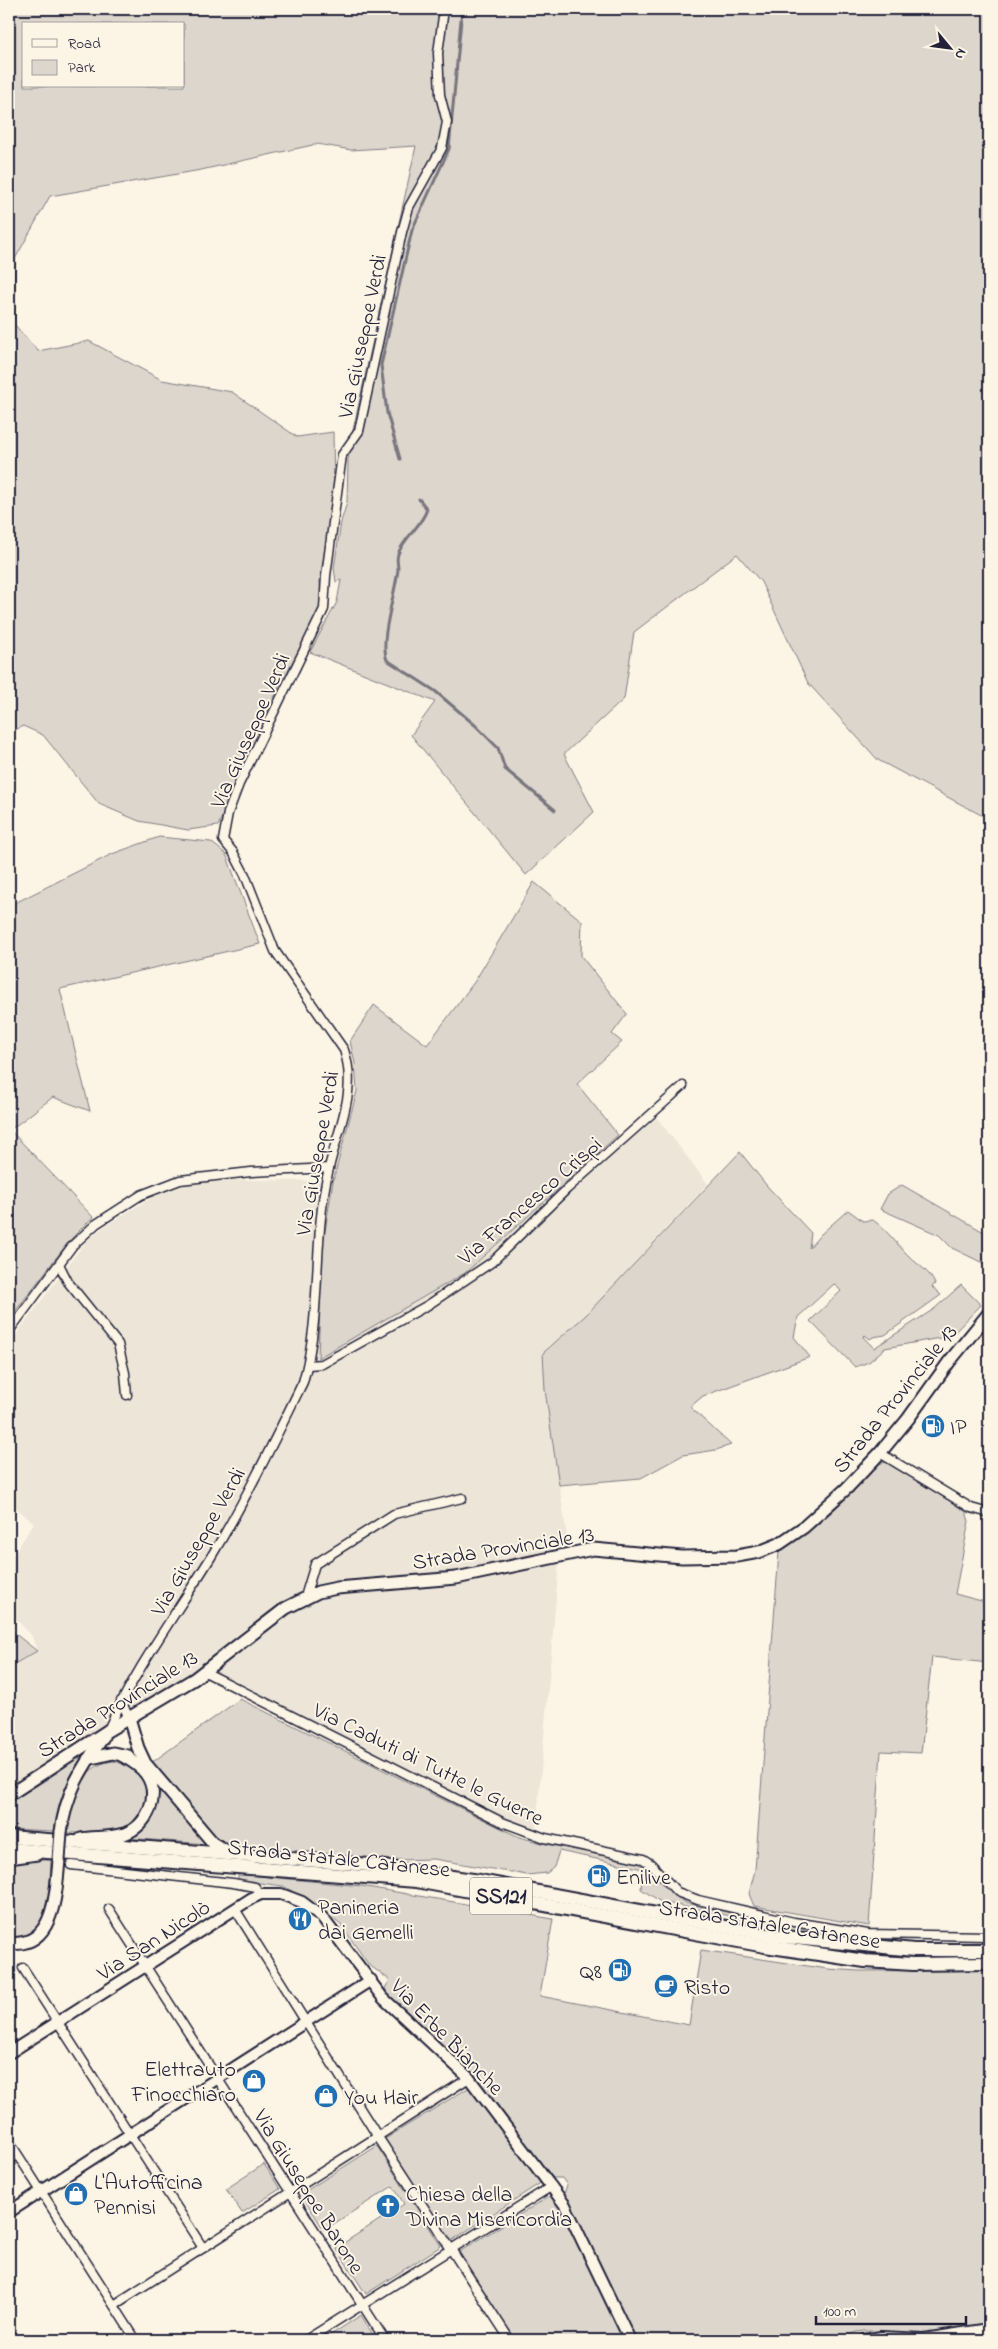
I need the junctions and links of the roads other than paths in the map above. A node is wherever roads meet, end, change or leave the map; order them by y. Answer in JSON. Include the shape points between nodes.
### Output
{"nodes":[{"id":1,"x":444,"y":9,"type":"edge"},
{"id":2,"x":683,"y":1086,"type":"dead end"},
{"id":3,"x":329,"y":1168,"type":"junction"},
{"id":4,"x":59,"y":1264,"type":"junction"},
{"id":5,"x":989,"y":1313,"type":"edge"},
{"id":6,"x":9,"y":1332,"type":"edge"},
{"id":7,"x":308,"y":1366,"type":"junction"},
{"id":8,"x":126,"y":1395,"type":"dead end"},
{"id":9,"x":880,"y":1453,"type":"junction"},
{"id":10,"x":462,"y":1498,"type":"dead end"},
{"id":11,"x":989,"y":1513,"type":"edge"},
{"id":12,"x":305,"y":1597,"type":"junction"},
{"id":13,"x":205,"y":1672,"type":"junction"},
{"id":14,"x":121,"y":1701,"type":"junction"},
{"id":15,"x":129,"y":1718,"type":"junction"},
{"id":16,"x":107,"y":1732,"type":"junction"},
{"id":17,"x":121,"y":1755,"type":"junction"},
{"id":18,"x":88,"y":1759,"type":"junction"},
{"id":19,"x":145,"y":1763,"type":"junction"},
{"id":20,"x":9,"y":1795,"type":"edge"},
{"id":21,"x":9,"y":1837,"type":"edge"},
{"id":22,"x":60,"y":1846,"type":"junction"},
{"id":23,"x":9,"y":1849,"type":"edge"},
{"id":24,"x":231,"y":1853,"type":"junction"},
{"id":25,"x":9,"y":1858,"type":"edge"},
{"id":26,"x":71,"y":1865,"type":"dead end"},
{"id":27,"x":261,"y":1894,"type":"junction"},
{"id":28,"x":235,"y":1908,"type":"junction"},
{"id":29,"x":109,"y":1909,"type":"dead end"},
{"id":30,"x":989,"y":1936,"type":"edge"},
{"id":31,"x":9,"y":1943,"type":"edge"},
{"id":32,"x":989,"y":1950,"type":"edge"},
{"id":33,"x":989,"y":1964,"type":"edge"},
{"id":34,"x":145,"y":1966,"type":"junction"},
{"id":35,"x":23,"y":1968,"type":"dead end"},
{"id":36,"x":371,"y":1980,"type":"junction"},
{"id":37,"x":306,"y":2021,"type":"junction"},
{"id":38,"x":58,"y":2022,"type":"junction"},
{"id":39,"x":9,"y":2053,"type":"edge"},
{"id":40,"x":218,"y":2078,"type":"junction"},
{"id":41,"x":469,"y":2078,"type":"junction"},
{"id":42,"x":130,"y":2135,"type":"junction"},
{"id":43,"x":378,"y":2137,"type":"junction"},
{"id":44,"x":9,"y":2141,"type":"edge"},
{"id":45,"x":552,"y":2186,"type":"junction"},
{"id":46,"x":41,"y":2192,"type":"junction"},
{"id":47,"x":291,"y":2192,"type":"junction"},
{"id":48,"x":9,"y":2212,"type":"edge"},
{"id":49,"x":203,"y":2248,"type":"junction"},
{"id":50,"x":450,"y":2250,"type":"junction"},
{"id":51,"x":362,"y":2305,"type":"junction"},
{"id":52,"x":114,"y":2306,"type":"junction"},
{"id":53,"x":989,"y":2329,"type":"edge"},
{"id":54,"x":9,"y":2333,"type":"edge"},
{"id":55,"x":13,"y":2340,"type":"edge"},
{"id":56,"x":136,"y":2340,"type":"edge"},
{"id":57,"x":306,"y":2340,"type":"edge"},
{"id":58,"x":385,"y":2340,"type":"edge"},
{"id":59,"x":510,"y":2340,"type":"edge"},
{"id":60,"x":628,"y":2340,"type":"edge"},
{"id":61,"x":865,"y":2340,"type":"edge"}],
"edges":[{"from":1,"to":3,"type":"street","name":"Via Giuseppe Verdi","via":[[438,53],[446,131],[442,148],[409,207],[359,431],[342,455],[324,609],[239,784],[228,813],[223,840],[245,875],[274,951],[344,1050],[349,1064],[350,1082],[345,1111]]},
{"from":2,"to":7,"type":"street","name":"Via Francesco Crispi","via":[[567,1189],[492,1262],[428,1305],[322,1364]]},
{"from":3,"to":4,"type":"street","via":[[251,1172],[180,1180],[163,1186],[141,1195],[96,1224]]},
{"from":3,"to":7,"type":"street","name":"Via Giuseppe Verdi","via":[[318,1234]]},
{"from":4,"to":6,"type":"street"},
{"from":4,"to":8,"type":"street","via":[[68,1282],[118,1344]]},
{"from":5,"to":9,"type":"main road","name":"Strada Provinciale 13"},
{"from":7,"to":14,"type":"street","name":"Via Giuseppe Verdi","via":[[254,1481],[212,1556]]},
{"from":9,"to":11,"type":"street","via":[[971,1508]]},
{"from":9,"to":12,"type":"main road","name":"Strada Provinciale 13","via":[[804,1527],[760,1552],[737,1556],[682,1557],[593,1549],[456,1578],[337,1588]]},
{"from":10,"to":12,"type":"street","via":[[394,1514],[315,1564]]},
{"from":12,"to":13,"type":"main road","name":"Strada Provinciale 13","via":[[286,1608]]},
{"from":13,"to":15,"type":"main road","name":"Strada Provinciale 13"},
{"from":13,"to":30,"type":"street","name":"Via Caduti di Tutte le Guerre","via":[[502,1822],[545,1838],[643,1859],[677,1892],[698,1900],[794,1922],[868,1934]]},
{"from":14,"to":15,"type":"street"},
{"from":14,"to":16,"type":"street","name":"Via Giuseppe Verdi"},
{"from":15,"to":16,"type":"main road","name":"Strada Provinciale 13"},
{"from":15,"to":19,"type":"main road"},
{"from":16,"to":18,"type":"main road"},
{"from":16,"to":20,"type":"main road","name":"Strada Provinciale 13"},
{"from":17,"to":18,"type":"main road","via":[[112,1753]]},
{"from":17,"to":19,"type":"main road"},
{"from":17,"to":22,"type":"main road","via":[[139,1766],[150,1782],[152,1800],[146,1817],[124,1834]]},
{"from":18,"to":22,"type":"main road","via":[[70,1792]]},
{"from":19,"to":24,"type":"main road","via":[[214,1844]]},
{"from":21,"to":22,"type":"main road","name":"Strada statale Catanese","number":"SS121"},
{"from":22,"to":23,"type":"main road","name":"Strada statale Catanese","number":"SS121"},
{"from":22,"to":24,"type":"main road","name":"Strada statale Catanese","number":"SS121"},
{"from":22,"to":25,"type":"main road"},
{"from":22,"to":31,"type":"main road","via":[[53,1913],[38,1934],[26,1941]]},
{"from":22,"to":33,"type":"main road","name":"Strada statale Catanese","number":"SS121","via":[[416,1881],[765,1946],[865,1961]]},
{"from":24,"to":32,"type":"main road","name":"Strada statale Catanese","number":"SS121","via":[[425,1872],[774,1936],[905,1949]]},
{"from":26,"to":27,"type":"street","via":[[255,1887]]},
{"from":27,"to":28,"type":"street","name":"Via San Nicolò"},
{"from":27,"to":36,"type":"street","name":"Via Erbe Bianche","via":[[291,1897],[322,1917]]},
{"from":28,"to":34,"type":"street","name":"Via San Nicolò"},
{"from":28,"to":37,"type":"street"},
{"from":29,"to":34,"type":"street","name":"Via Giuseppe Barone"},
{"from":34,"to":38,"type":"street","name":"Via San Nicolò"},
{"from":34,"to":40,"type":"street","name":"Via Giuseppe Barone"},
{"from":35,"to":38,"type":"street"},
{"from":36,"to":37,"type":"street"},
{"from":36,"to":41,"type":"street","name":"Via Erbe Bianche","via":[[383,1998]]},
{"from":37,"to":40,"type":"street"},
{"from":37,"to":43,"type":"street"},
{"from":38,"to":39,"type":"street","name":"Via San Nicolò"},
{"from":38,"to":42,"type":"street"},
{"from":40,"to":42,"type":"street"},
{"from":40,"to":47,"type":"street","name":"Via Giuseppe Barone"},
{"from":41,"to":43,"type":"street"},
{"from":41,"to":45,"type":"street","name":"Via Erbe Bianche"},
{"from":42,"to":46,"type":"street"},
{"from":42,"to":49,"type":"street"},
{"from":43,"to":47,"type":"street"},
{"from":43,"to":50,"type":"street"},
{"from":44,"to":46,"type":"street"},
{"from":45,"to":50,"type":"street"},
{"from":45,"to":60,"type":"street","name":"Via Erbe Bianche","via":[[574,2222]]},
{"from":46,"to":48,"type":"street"},
{"from":46,"to":52,"type":"street"},
{"from":47,"to":49,"type":"street"},
{"from":47,"to":51,"type":"street","name":"Via Giuseppe Barone"},
{"from":49,"to":52,"type":"street"},
{"from":50,"to":51,"type":"street"},
{"from":50,"to":59,"type":"street"},
{"from":51,"to":57,"type":"street"},
{"from":51,"to":58,"type":"street","name":"Via Giuseppe Barone"},
{"from":52,"to":56,"type":"street"},
{"from":53,"to":61,"type":"street","via":[[924,2339],[881,2337]]},
{"from":54,"to":55,"type":"street"}]}
